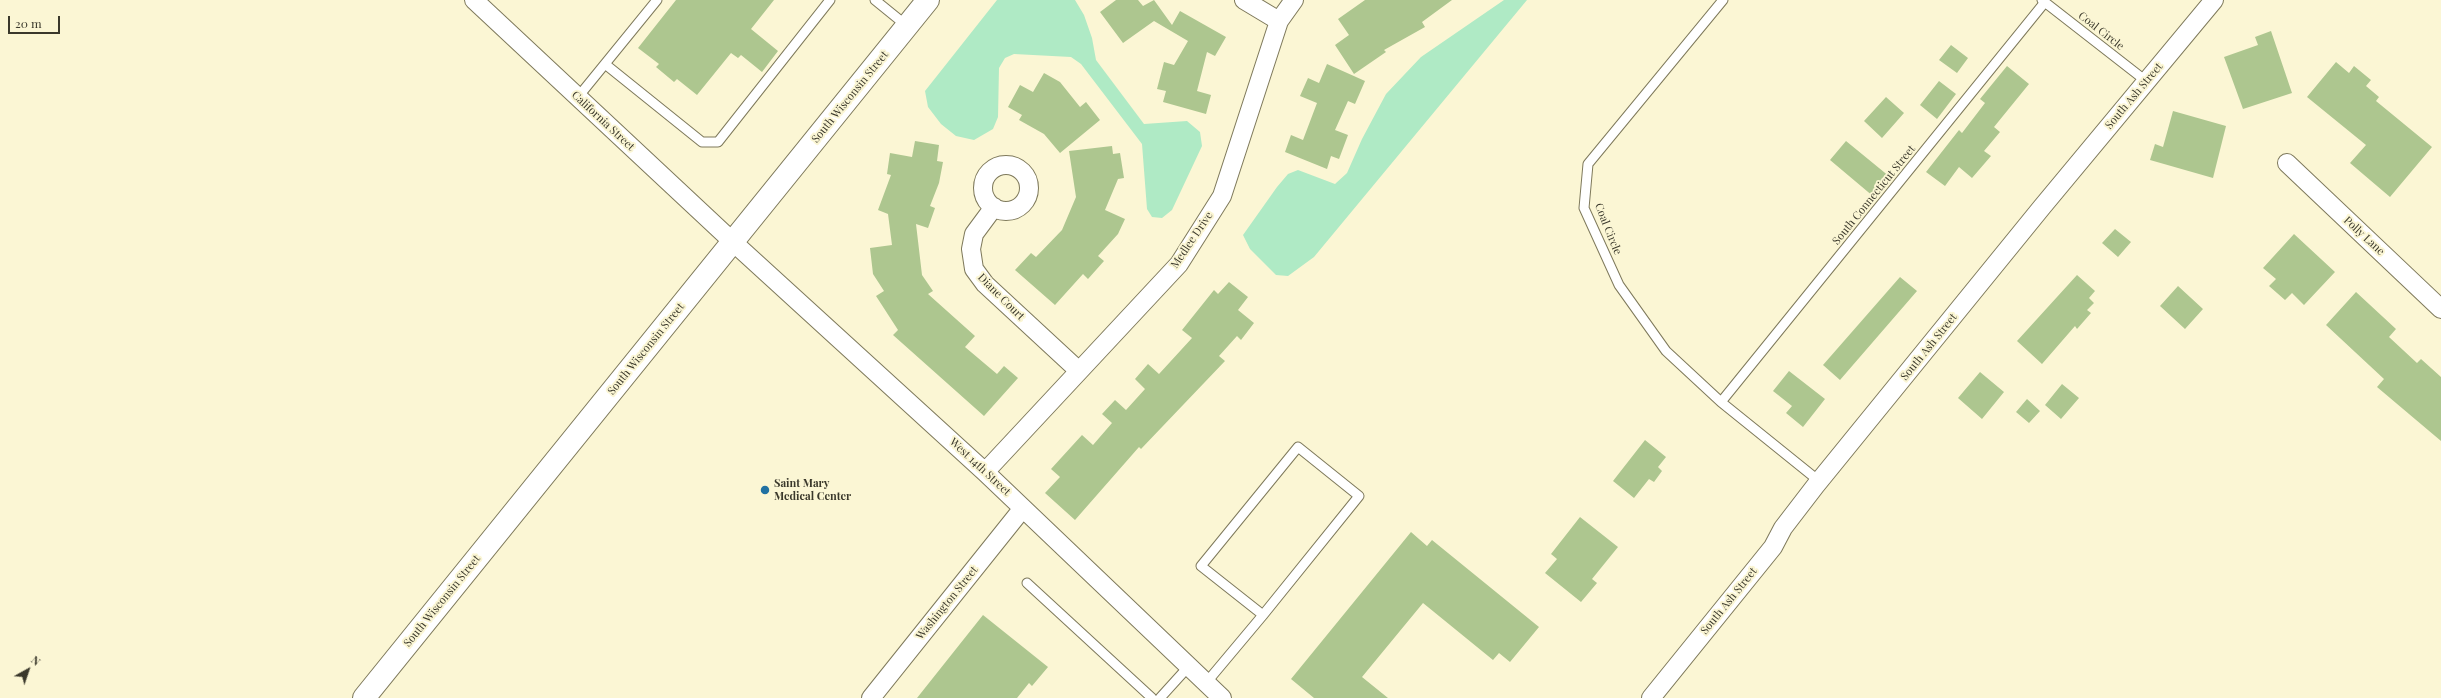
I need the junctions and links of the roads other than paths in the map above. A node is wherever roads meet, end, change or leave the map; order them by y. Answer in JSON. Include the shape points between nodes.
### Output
{"nodes":[{"id":1,"x":474,"y":0,"type":"edge"},
{"id":2,"x":657,"y":0,"type":"edge"},
{"id":3,"x":830,"y":0,"type":"edge"},
{"id":4,"x":875,"y":0,"type":"edge"},
{"id":5,"x":928,"y":0,"type":"edge"},
{"id":6,"x":1244,"y":0,"type":"edge"},
{"id":7,"x":1294,"y":0,"type":"edge"},
{"id":8,"x":1723,"y":0,"type":"edge"},
{"id":9,"x":2214,"y":0,"type":"edge"},
{"id":10,"x":2043,"y":1,"type":"edge"},
{"id":11,"x":1279,"y":21,"type":"junction"},
{"id":12,"x":907,"y":26,"type":"junction"},
{"id":13,"x":605,"y":64,"type":"junction"},
{"id":14,"x":2146,"y":81,"type":"junction"},
{"id":15,"x":578,"y":97,"type":"junction"},
{"id":16,"x":2287,"y":163,"type":"dead end"},
{"id":17,"x":994,"y":207,"type":"dead end"},
{"id":18,"x":733,"y":242,"type":"junction"},
{"id":19,"x":2441,"y":309,"type":"edge"},
{"id":20,"x":1079,"y":371,"type":"junction"},
{"id":21,"x":1721,"y":402,"type":"junction"},
{"id":22,"x":986,"y":472,"type":"junction"},
{"id":23,"x":1819,"y":481,"type":"junction"},
{"id":24,"x":1023,"y":508,"type":"junction"},
{"id":25,"x":1027,"y":583,"type":"dead end"},
{"id":26,"x":1263,"y":615,"type":"junction"},
{"id":27,"x":1189,"y":666,"type":"junction"},
{"id":28,"x":1206,"y":683,"type":"junction"},
{"id":29,"x":364,"y":698,"type":"edge"},
{"id":30,"x":871,"y":698,"type":"edge"},
{"id":31,"x":1152,"y":698,"type":"edge"},
{"id":32,"x":1160,"y":698,"type":"edge"},
{"id":33,"x":1222,"y":698,"type":"edge"},
{"id":34,"x":1650,"y":698,"type":"edge"}],
"edges":[{"from":1,"to":15,"type":"street","name":"California Street"},
{"from":2,"to":13,"type":"lane"},
{"from":3,"to":13,"type":"lane","via":[[718,142],[702,142]]},
{"from":4,"to":12,"type":"lane"},
{"from":5,"to":12,"type":"street","name":"South Wisconsin Street"},
{"from":6,"to":11,"type":"street"},
{"from":7,"to":11,"type":"street","name":"Medlee Drive"},
{"from":8,"to":21,"type":"lane","name":"Coal Circle","via":[[1588,164],[1584,208],[1623,291],[1666,351]]},
{"from":9,"to":14,"type":"street","name":"South Ash Street"},
{"from":10,"to":14,"type":"lane","name":"Coal Circle"},
{"from":10,"to":21,"type":"lane","name":"South Connecticut Street"},
{"from":11,"to":20,"type":"street","name":"Medlee Drive","via":[[1222,196],[1179,264]]},
{"from":12,"to":18,"type":"street","name":"South Wisconsin Street"},
{"from":13,"to":15,"type":"lane"},
{"from":14,"to":23,"type":"street","name":"South Ash Street"},
{"from":15,"to":18,"type":"street","name":"California Street"},
{"from":16,"to":19,"type":"street","name":"Polly Lane"},
{"from":17,"to":20,"type":"street","name":"Diane Court","via":[[974,234],[971,249],[974,269],[985,284]]},
{"from":18,"to":22,"type":"street","name":"West 14th Street"},
{"from":18,"to":29,"type":"street","name":"South Wisconsin Street"},
{"from":20,"to":22,"type":"street","name":"Medlee Drive"},
{"from":21,"to":23,"type":"lane","name":"Coal Circle"},
{"from":22,"to":24,"type":"street","name":"West 14th Street"},
{"from":23,"to":34,"type":"street","name":"South Ash Street","via":[[1783,528],[1773,547]]},
{"from":24,"to":27,"type":"street","name":"West 14th Street"},
{"from":24,"to":30,"type":"street","name":"Washington Street"},
{"from":25,"to":31,"type":"lane"},
{"from":26,"to":26,"type":"lane","via":[[1359,496],[1298,447],[1201,566]]},
{"from":26,"to":28,"type":"lane"},
{"from":27,"to":28,"type":"street","name":"West 14th Street"},
{"from":27,"to":32,"type":"lane"},
{"from":28,"to":33,"type":"street","name":"West 14th Street"}]}
